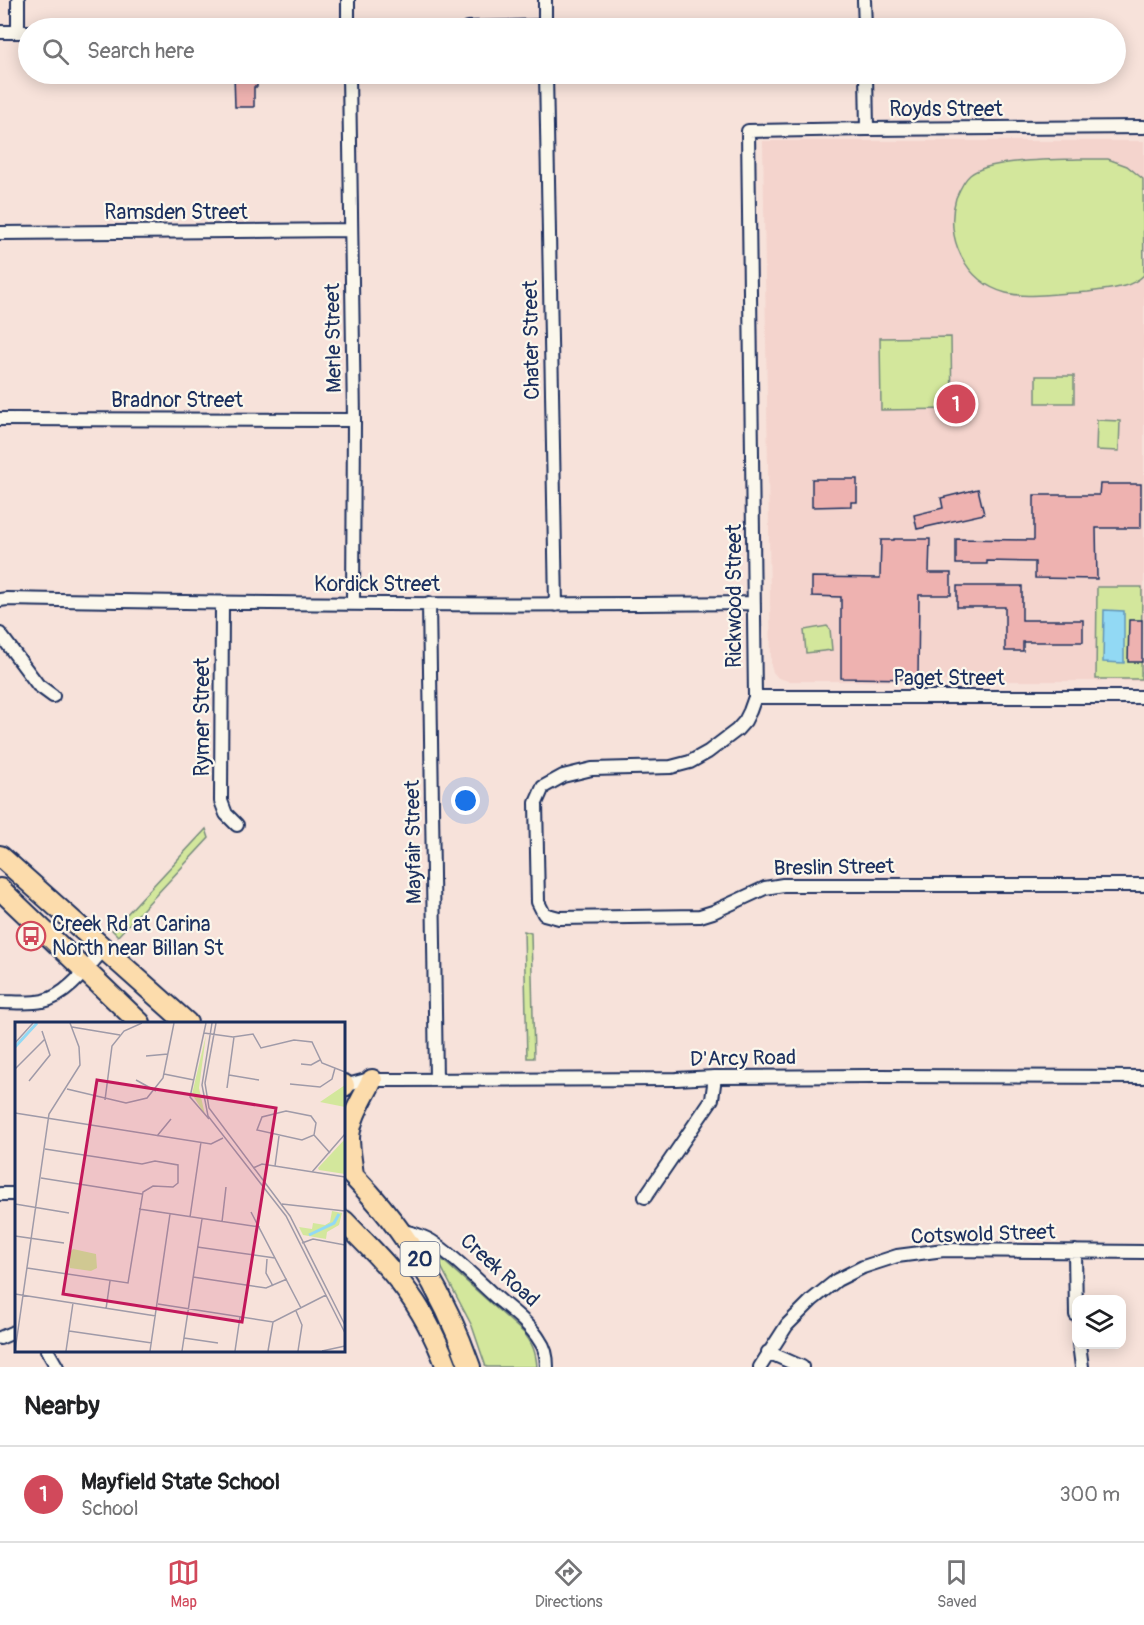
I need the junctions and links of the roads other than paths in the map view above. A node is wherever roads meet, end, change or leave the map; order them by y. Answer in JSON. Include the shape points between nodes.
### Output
{"nodes":[{"id":1,"x":18,"y":0,"type":"edge"},
{"id":2,"x":348,"y":0,"type":"edge"},
{"id":3,"x":545,"y":0,"type":"edge"},
{"id":4,"x":864,"y":0,"type":"edge"},
{"id":5,"x":21,"y":18,"type":"edge"},
{"id":6,"x":348,"y":18,"type":"edge"},
{"id":7,"x":545,"y":18,"type":"edge"},
{"id":8,"x":865,"y":18,"type":"edge"},
{"id":9,"x":0,"y":32,"type":"edge"},
{"id":10,"x":18,"y":32,"type":"edge"},
{"id":11,"x":349,"y":84,"type":"edge"},
{"id":12,"x":546,"y":84,"type":"edge"},
{"id":13,"x":866,"y":84,"type":"edge"},
{"id":14,"x":1144,"y":127,"type":"edge"},
{"id":15,"x":867,"y":129,"type":"junction"},
{"id":16,"x":748,"y":131,"type":"joint"},
{"id":17,"x":351,"y":230,"type":"junction"},
{"id":18,"x":0,"y":233,"type":"edge"},
{"id":19,"x":0,"y":419,"type":"edge"},
{"id":20,"x":354,"y":420,"type":"junction"},
{"id":21,"x":0,"y":600,"type":"edge"},
{"id":22,"x":222,"y":603,"type":"junction"},
{"id":23,"x":353,"y":603,"type":"junction"},
{"id":24,"x":429,"y":603,"type":"junction"},
{"id":25,"x":754,"y":603,"type":"junction"},
{"id":26,"x":556,"y":605,"type":"junction"},
{"id":27,"x":0,"y":634,"type":"edge"},
{"id":28,"x":53,"y":696,"type":"dead end"},
{"id":29,"x":754,"y":697,"type":"junction"},
{"id":30,"x":1144,"y":697,"type":"edge"},
{"id":31,"x":237,"y":825,"type":"dead end"},
{"id":32,"x":0,"y":856,"type":"edge"},
{"id":33,"x":1144,"y":885,"type":"edge"},
{"id":34,"x":0,"y":889,"type":"edge"},
{"id":35,"x":538,"y":902,"type":"joint"},
{"id":36,"x":104,"y":949,"type":"junction"},
{"id":37,"x":85,"y":970,"type":"junction"},
{"id":38,"x":0,"y":1002,"type":"edge"},
{"id":39,"x":139,"y":1022,"type":"edge"},
{"id":40,"x":186,"y":1022,"type":"edge"},
{"id":41,"x":715,"y":1077,"type":"junction"},
{"id":42,"x":1144,"y":1077,"type":"edge"},
{"id":43,"x":436,"y":1079,"type":"junction"},
{"id":44,"x":372,"y":1080,"type":"junction"},
{"id":45,"x":345,"y":1086,"type":"edge"},
{"id":46,"x":348,"y":1172,"type":"edge"},
{"id":47,"x":645,"y":1197,"type":"dead end"},
{"id":48,"x":345,"y":1221,"type":"edge"},
{"id":49,"x":399,"y":1230,"type":"junction"},
{"id":50,"x":1074,"y":1251,"type":"junction"},
{"id":51,"x":1144,"y":1252,"type":"edge"},
{"id":52,"x":1076,"y":1295,"type":"edge"},
{"id":53,"x":15,"y":1331,"type":"edge"},
{"id":54,"x":0,"y":1338,"type":"edge"},
{"id":55,"x":1080,"y":1349,"type":"edge"},
{"id":56,"x":48,"y":1352,"type":"edge"},
{"id":57,"x":768,"y":1352,"type":"junction"},
{"id":58,"x":57,"y":1367,"type":"edge"},
{"id":59,"x":447,"y":1367,"type":"edge"},
{"id":60,"x":470,"y":1367,"type":"edge"},
{"id":61,"x":547,"y":1367,"type":"edge"},
{"id":62,"x":760,"y":1367,"type":"edge"},
{"id":63,"x":802,"y":1367,"type":"edge"},
{"id":64,"x":1082,"y":1367,"type":"edge"}],
"edges":[{"from":1,"to":5,"type":"street"},
{"from":2,"to":6,"type":"street"},
{"from":3,"to":7,"type":"street"},
{"from":4,"to":8,"type":"street"},
{"from":9,"to":10,"type":"street"},
{"from":11,"to":17,"type":"street","name":"Merle Street"},
{"from":12,"to":26,"type":"street","name":"Chater Street"},
{"from":13,"to":15,"type":"street"},
{"from":14,"to":15,"type":"street","name":"Royds Street"},
{"from":15,"to":16,"type":"street","name":"Royds Street"},
{"from":16,"to":25,"type":"street","name":"Rickwood Street"},
{"from":17,"to":18,"type":"street","name":"Ramsden Street"},
{"from":17,"to":20,"type":"street","name":"Merle Street"},
{"from":19,"to":20,"type":"street","name":"Bradnor Street"},
{"from":20,"to":23,"type":"street","name":"Merle Street"},
{"from":21,"to":22,"type":"street","name":"Kordick Street"},
{"from":22,"to":23,"type":"street","name":"Kordick Street"},
{"from":22,"to":31,"type":"street","name":"Rymer Street","via":[[221,801],[226,814]]},
{"from":23,"to":24,"type":"street","name":"Kordick Street"},
{"from":24,"to":26,"type":"street","name":"Kordick Street"},
{"from":24,"to":43,"type":"street","name":"Mayfair Street"},
{"from":25,"to":26,"type":"street","name":"Kordick Street"},
{"from":25,"to":29,"type":"street","name":"Rickwood Street"},
{"from":27,"to":28,"type":"street","via":[[38,685]]},
{"from":29,"to":30,"type":"street","name":"Paget Street"},
{"from":29,"to":35,"type":"street","name":"Rickwood Street","via":[[737,730],[690,762],[592,768],[563,776],[543,787],[536,803]]},
{"from":32,"to":36,"type":"main road"},
{"from":33,"to":35,"type":"street","name":"Breslin Street","via":[[783,885],[765,888],[700,916],[559,918],[544,914]]},
{"from":34,"to":37,"type":"main road"},
{"from":36,"to":37,"type":"street"},
{"from":36,"to":40,"type":"main road"},
{"from":37,"to":38,"type":"street","via":[[49,1000]]},
{"from":37,"to":39,"type":"main road"},
{"from":41,"to":42,"type":"street","name":"D'Arcy Road"},
{"from":41,"to":43,"type":"street","name":"D'Arcy Road"},
{"from":41,"to":47,"type":"street","via":[[712,1100]]},
{"from":43,"to":44,"type":"street","name":"D'Arcy Road"},
{"from":44,"to":45,"type":"street","name":"D'Arcy Road"},
{"from":44,"to":46,"type":"main road","via":[[351,1125]]},
{"from":46,"to":49,"type":"main road","number":"20"},
{"from":48,"to":59,"type":"main road","number":"20","via":[[404,1287],[426,1321]]},
{"from":49,"to":60,"type":"main road","number":"20","via":[[441,1297]]},
{"from":49,"to":61,"type":"street","name":"Creek Road","via":[[421,1236],[450,1255],[533,1331],[546,1354]]},
{"from":50,"to":51,"type":"street","name":"Cotswold Street"},
{"from":50,"to":52,"type":"street"},
{"from":50,"to":57,"type":"street","name":"Cotswold Street","via":[[944,1250],[897,1256],[863,1267],[837,1280],[812,1300]]},
{"from":53,"to":54,"type":"street"},
{"from":55,"to":64,"type":"street"},
{"from":56,"to":58,"type":"street"},
{"from":57,"to":62,"type":"street","name":"Cotswold Street"},
{"from":57,"to":63,"type":"street"}]}
